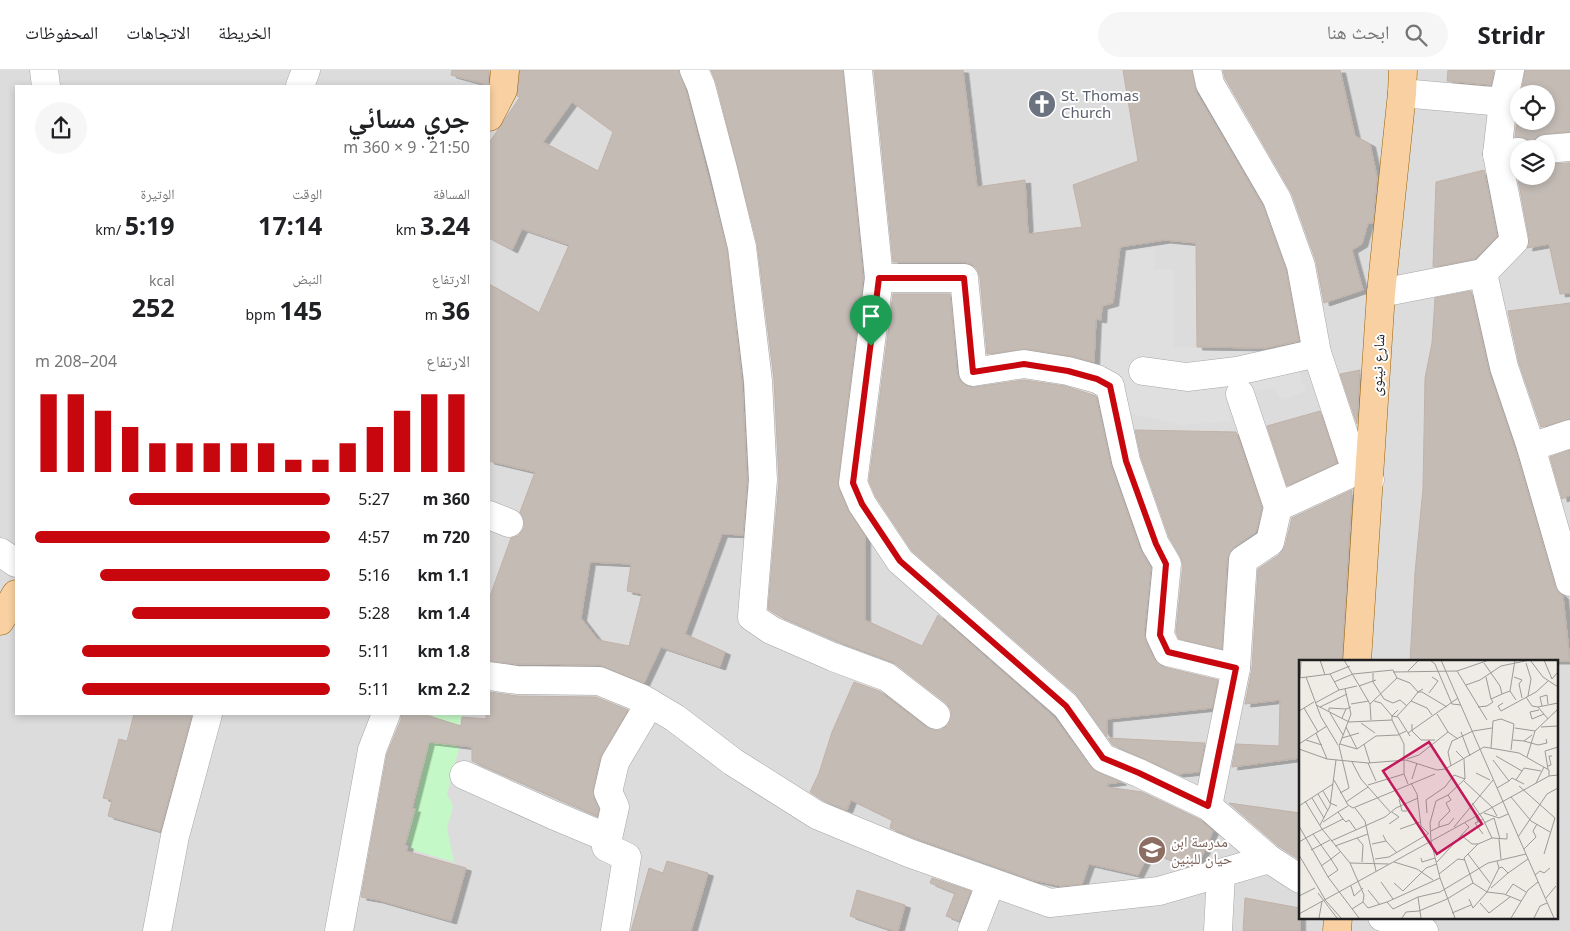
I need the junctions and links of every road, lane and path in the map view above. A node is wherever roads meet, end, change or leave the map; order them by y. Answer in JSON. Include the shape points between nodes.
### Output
{"nodes":[{"id":1,"x":44,"y":70,"type":"edge"},
{"id":2,"x":306,"y":70,"type":"edge"},
{"id":3,"x":506,"y":70,"type":"edge"},
{"id":4,"x":694,"y":70,"type":"edge"},
{"id":5,"x":858,"y":70,"type":"edge"},
{"id":6,"x":1207,"y":70,"type":"edge"},
{"id":7,"x":1510,"y":70,"type":"edge"},
{"id":8,"x":1403,"y":81,"type":"edge"},
{"id":9,"x":46,"y":85,"type":"edge"},
{"id":10,"x":300,"y":85,"type":"edge"},
{"id":11,"x":1503,"y":102,"type":"junction"},
{"id":12,"x":490,"y":115,"type":"edge"},
{"id":13,"x":1570,"y":147,"type":"edge"},
{"id":14,"x":1555,"y":148,"type":"edge"},
{"id":15,"x":1508,"y":153,"type":"edge"},
{"id":16,"x":1483,"y":273,"type":"junction"},
{"id":17,"x":879,"y":278,"type":"junction"},
{"id":18,"x":1381,"y":293,"type":"junction"},
{"id":19,"x":1318,"y":353,"type":"junction"},
{"id":20,"x":1143,"y":371,"type":"dead end"},
{"id":21,"x":1240,"y":394,"type":"dead end"},
{"id":22,"x":1570,"y":434,"type":"edge"},
{"id":23,"x":1531,"y":447,"type":"junction"},
{"id":24,"x":1363,"y":475,"type":"junction"},
{"id":25,"x":1278,"y":507,"type":"junction"},
{"id":26,"x":0,"y":552,"type":"edge"},
{"id":27,"x":15,"y":562,"type":"edge"},
{"id":28,"x":1570,"y":582,"type":"edge"},
{"id":29,"x":15,"y":596,"type":"edge"},
{"id":30,"x":0,"y":621,"type":"edge"},
{"id":31,"x":1357,"y":660,"type":"edge"},
{"id":32,"x":1236,"y":668,"type":"junction"},
{"id":33,"x":490,"y":676,"type":"edge"},
{"id":34,"x":650,"y":703,"type":"junction"},
{"id":35,"x":208,"y":715,"type":"edge"},
{"id":36,"x":386,"y":715,"type":"edge"},
{"id":37,"x":936,"y":715,"type":"dead end"},
{"id":38,"x":464,"y":775,"type":"dead end"},
{"id":39,"x":1208,"y":806,"type":"junction"},
{"id":40,"x":608,"y":838,"type":"junction"},
{"id":41,"x":1268,"y":859,"type":"junction"},
{"id":42,"x":1221,"y":873,"type":"junction"},
{"id":43,"x":1299,"y":878,"type":"edge"},
{"id":44,"x":991,"y":882,"type":"junction"},
{"id":45,"x":1338,"y":918,"type":"edge"},
{"id":46,"x":1385,"y":918,"type":"edge"},
{"id":47,"x":156,"y":931,"type":"edge"},
{"id":48,"x":339,"y":931,"type":"edge"},
{"id":49,"x":615,"y":931,"type":"edge"},
{"id":50,"x":972,"y":931,"type":"edge"},
{"id":51,"x":1218,"y":931,"type":"edge"},
{"id":52,"x":1337,"y":931,"type":"edge"},
{"id":53,"x":1424,"y":931,"type":"edge"}],
"edges":[{"from":1,"to":9,"type":"street"},
{"from":2,"to":10,"type":"street"},
{"from":3,"to":12,"type":"main road","via":[[503,90]]},
{"from":4,"to":37,"type":"street","via":[[724,169],[742,247],[758,381],[763,480],[752,617],[771,630],[887,677]]},
{"from":5,"to":17,"type":"street"},
{"from":6,"to":19,"type":"street","via":[[1210,84],[1278,199],[1301,266]]},
{"from":7,"to":11,"type":"street"},
{"from":8,"to":11,"type":"street"},
{"from":8,"to":18,"type":"main road","name":"شارع نينوى"},
{"from":11,"to":15,"type":"street"},
{"from":13,"to":14,"type":"street"},
{"from":15,"to":16,"type":"street","via":[[1514,241]]},
{"from":16,"to":18,"type":"street"},
{"from":16,"to":23,"type":"street","via":[[1504,367]]},
{"from":17,"to":32,"type":"street","via":[[964,278],[973,372],[1024,364],[1068,371],[1110,386],[1126,461],[1166,564],[1160,635],[1168,652]]},
{"from":17,"to":39,"type":"street","via":[[853,483],[862,504],[900,561],[1066,706],[1103,758]]},
{"from":18,"to":24,"type":"main road","name":"شارع نينوى"},
{"from":19,"to":20,"type":"street","via":[[1237,371],[1187,377]]},
{"from":19,"to":24,"type":"street"},
{"from":21,"to":25,"type":"street"},
{"from":22,"to":23,"type":"street"},
{"from":23,"to":28,"type":"street"},
{"from":24,"to":25,"type":"street"},
{"from":24,"to":31,"type":"main road","name":"شارع نينوى"},
{"from":25,"to":32,"type":"street","via":[[1270,542],[1243,560]]},
{"from":26,"to":27,"type":"street"},
{"from":29,"to":30,"type":"main road"},
{"from":32,"to":39,"type":"street"},
{"from":33,"to":34,"type":"street","via":[[517,680],[599,681]]},
{"from":34,"to":40,"type":"street","via":[[615,762],[608,792],[615,807]]},
{"from":34,"to":44,"type":"street","via":[[733,762],[817,815]]},
{"from":35,"to":47,"type":"street","via":[[175,836]]},
{"from":36,"to":48,"type":"street","via":[[372,750]]},
{"from":38,"to":40,"type":"street"},
{"from":39,"to":41,"type":"street"},
{"from":40,"to":49,"type":"street","via":[[606,847],[627,857]]},
{"from":41,"to":42,"type":"street"},
{"from":41,"to":43,"type":"street"},
{"from":42,"to":44,"type":"street","via":[[1159,891],[1050,903]]},
{"from":42,"to":51,"type":"street"},
{"from":44,"to":50,"type":"street"},
{"from":45,"to":52,"type":"main road"},
{"from":46,"to":53,"type":"street"}]}
